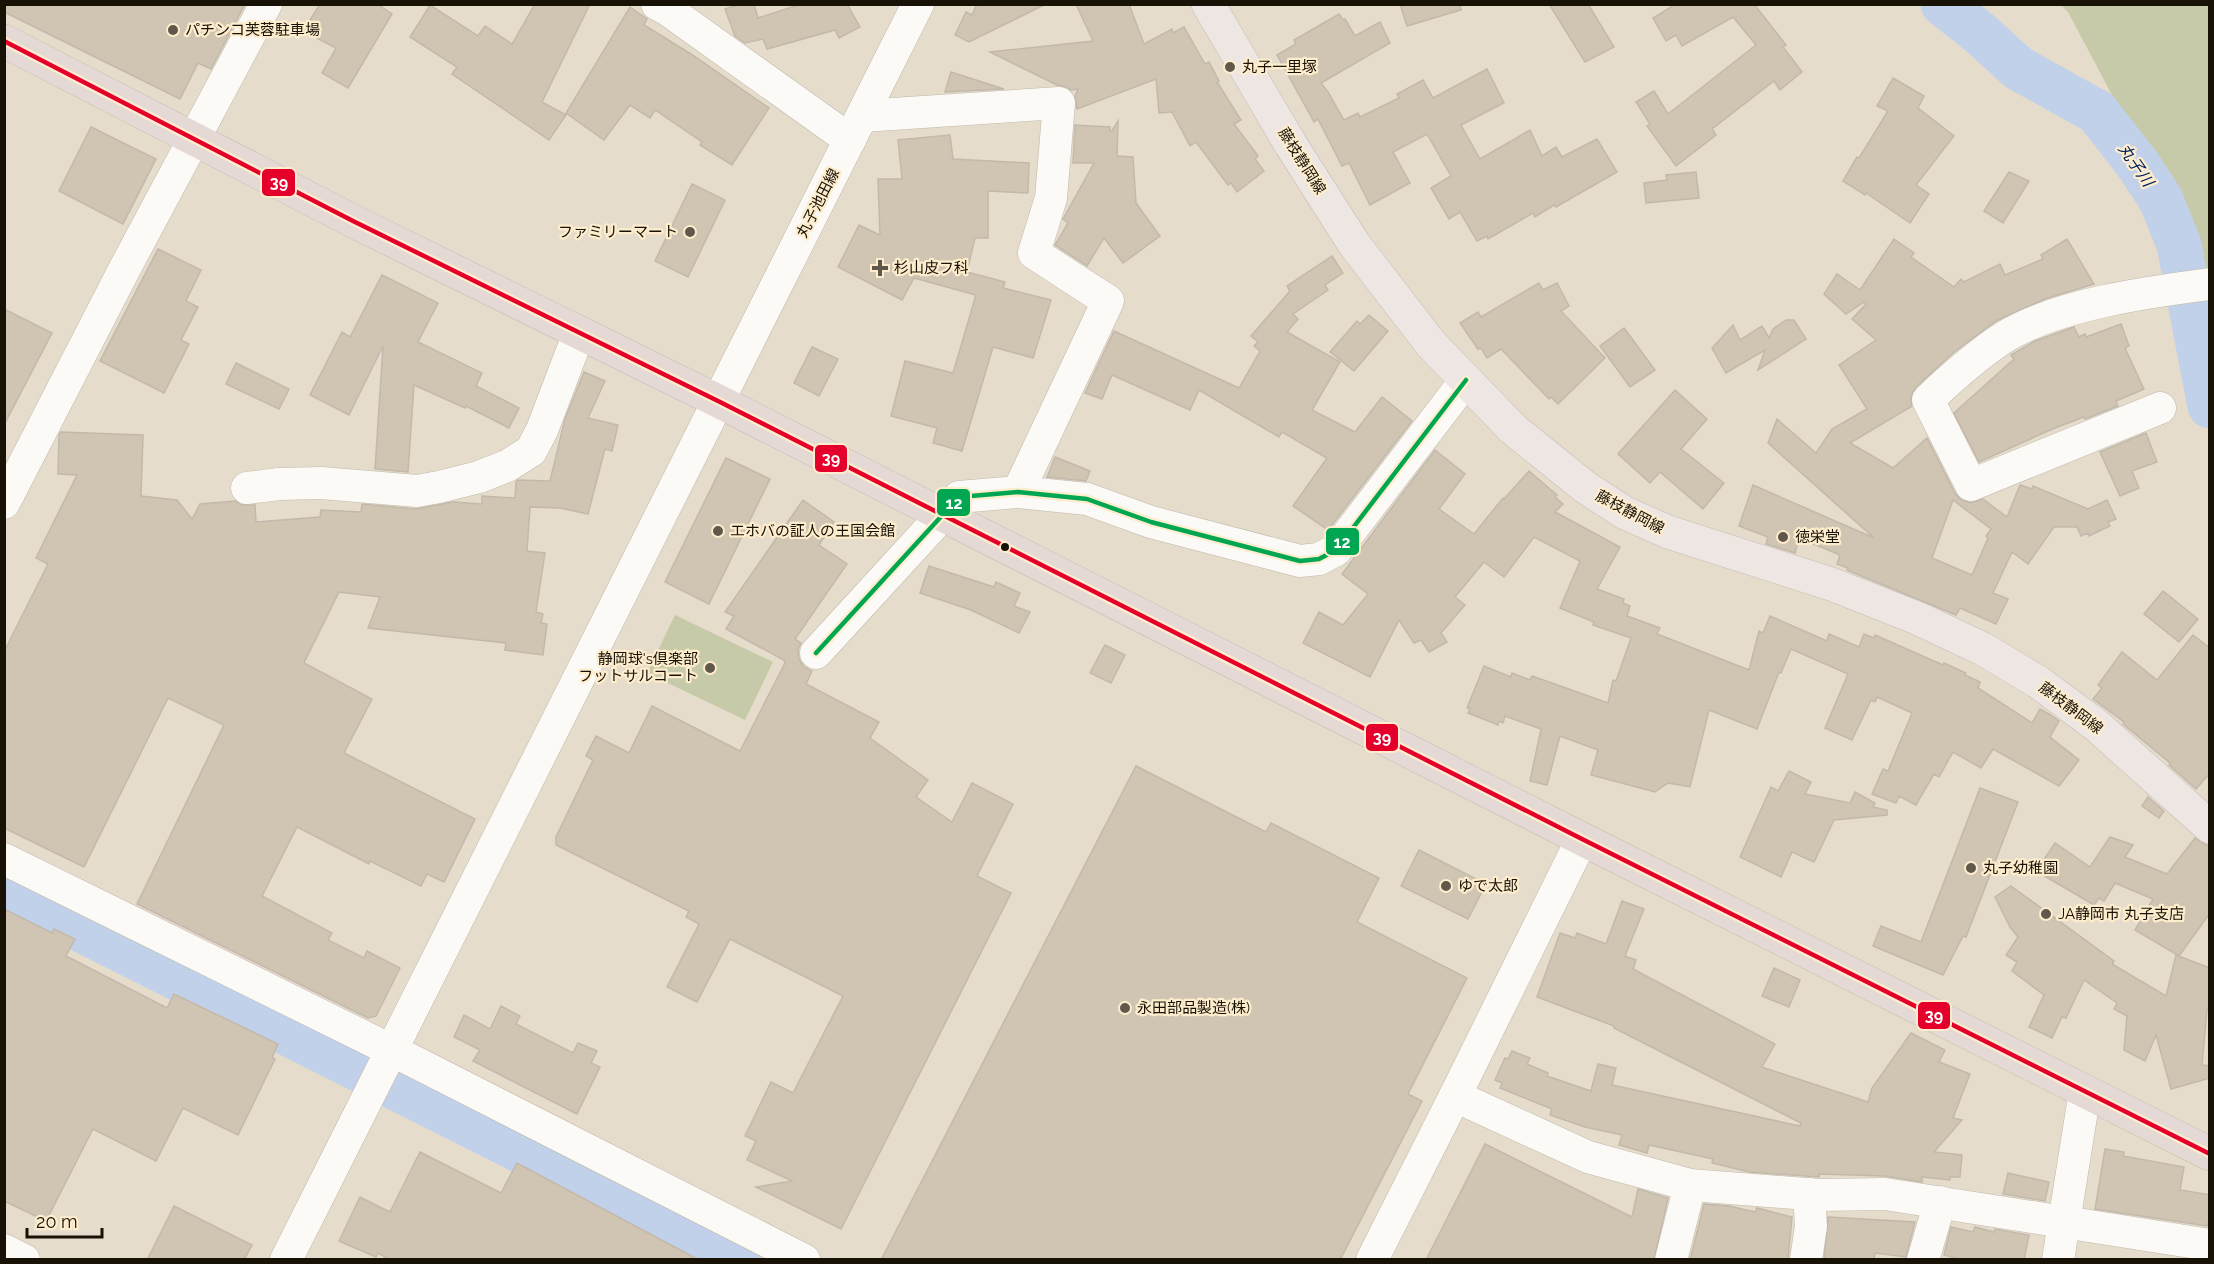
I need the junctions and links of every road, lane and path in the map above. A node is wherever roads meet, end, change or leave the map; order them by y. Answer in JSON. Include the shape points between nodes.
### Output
{"nodes":[{"id":1,"x":266,"y":4,"type":"edge"},
{"id":2,"x":918,"y":4,"type":"edge"},
{"id":3,"x":1208,"y":4,"type":"edge"},
{"id":4,"x":671,"y":6,"type":"edge"},
{"id":5,"x":4,"y":41,"type":"edge"},
{"id":6,"x":856,"y":128,"type":"junction"},
{"id":7,"x":194,"y":139,"type":"junction"},
{"id":8,"x":2210,"y":284,"type":"edge"},
{"id":9,"x":579,"y":333,"type":"junction"},
{"id":10,"x":1466,"y":380,"type":"junction"},
{"id":11,"x":718,"y":401,"type":"junction"},
{"id":12,"x":2160,"y":408,"type":"dead end"},
{"id":13,"x":247,"y":488,"type":"dead end"},
{"id":14,"x":1018,"y":492,"type":"junction"},
{"id":15,"x":4,"y":503,"type":"edge"},
{"id":16,"x":941,"y":514,"type":"junction"},
{"id":17,"x":816,"y":653,"type":"dead end"},
{"id":18,"x":2210,"y":827,"type":"edge"},
{"id":19,"x":1582,"y":839,"type":"junction"},
{"id":20,"x":4,"y":860,"type":"edge"},
{"id":21,"x":388,"y":1057,"type":"junction"},
{"id":22,"x":2085,"y":1091,"type":"junction"},
{"id":23,"x":1455,"y":1096,"type":"junction"},
{"id":24,"x":2210,"y":1154,"type":"edge"},
{"id":25,"x":1690,"y":1185,"type":"junction"},
{"id":26,"x":1809,"y":1194,"type":"junction"},
{"id":27,"x":1940,"y":1202,"type":"junction"},
{"id":28,"x":2064,"y":1223,"type":"junction"},
{"id":29,"x":2210,"y":1245,"type":"edge"},
{"id":30,"x":4,"y":1250,"type":"edge"},
{"id":31,"x":24,"y":1260,"type":"edge"},
{"id":32,"x":286,"y":1260,"type":"edge"},
{"id":33,"x":804,"y":1260,"type":"edge"},
{"id":34,"x":1372,"y":1260,"type":"edge"},
{"id":35,"x":1671,"y":1260,"type":"edge"},
{"id":36,"x":1806,"y":1260,"type":"edge"},
{"id":37,"x":1923,"y":1260,"type":"edge"},
{"id":38,"x":2058,"y":1260,"type":"edge"}],
"edges":[{"from":1,"to":7,"type":"street"},
{"from":2,"to":6,"type":"street","name":"丸子池田線"},
{"from":3,"to":10,"type":"main road","name":"藤枝静岡線","via":[[1354,244],[1431,344]]},
{"from":4,"to":6,"type":"street"},
{"from":5,"to":7,"type":"highway"},
{"from":6,"to":11,"type":"street","name":"丸子池田線"},
{"from":6,"to":14,"type":"street","via":[[1059,103],[1051,198],[1034,253],[1108,301]]},
{"from":7,"to":9,"type":"highway"},
{"from":7,"to":15,"type":"street"},
{"from":8,"to":12,"type":"street","via":[[2153,291],[2037,321],[2006,336],[1928,400],[1971,485]]},
{"from":9,"to":11,"type":"highway"},
{"from":9,"to":13,"type":"street","via":[[542,430],[531,450],[507,466],[479,477],[417,491],[321,483]]},
{"from":10,"to":14,"type":"street","via":[[1336,550],[1318,559],[1300,561],[1152,522],[1087,499]]},
{"from":10,"to":18,"type":"main road","name":"藤枝静岡線","via":[[1514,429],[1585,487],[1625,513],[1668,532],[1824,581],[1917,618],[1983,649],[2038,682],[2096,725]]},
{"from":11,"to":16,"type":"highway"},
{"from":11,"to":21,"type":"street","name":"丸子池田線"},
{"from":14,"to":16,"type":"street","via":[[959,496]]},
{"from":16,"to":17,"type":"street"},
{"from":16,"to":19,"type":"highway"},
{"from":19,"to":22,"type":"highway"},
{"from":19,"to":23,"type":"street"},
{"from":20,"to":21,"type":"street"},
{"from":21,"to":32,"type":"street","name":"丸子池田線"},
{"from":21,"to":33,"type":"street"},
{"from":22,"to":24,"type":"highway"},
{"from":22,"to":28,"type":"street"},
{"from":23,"to":25,"type":"street","via":[[1588,1157]]},
{"from":23,"to":34,"type":"street"},
{"from":25,"to":26,"type":"street"},
{"from":25,"to":35,"type":"street"},
{"from":26,"to":27,"type":"street","via":[[1885,1194]]},
{"from":26,"to":36,"type":"street","via":[[1811,1226]]},
{"from":27,"to":28,"type":"street"},
{"from":27,"to":37,"type":"street"},
{"from":28,"to":29,"type":"street"},
{"from":28,"to":38,"type":"street"},
{"from":30,"to":31,"type":"street"}]}
